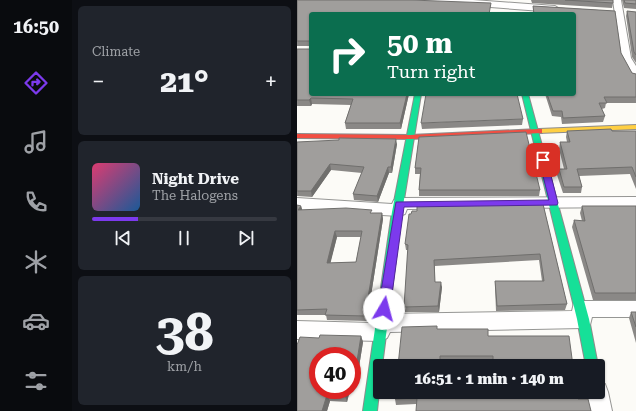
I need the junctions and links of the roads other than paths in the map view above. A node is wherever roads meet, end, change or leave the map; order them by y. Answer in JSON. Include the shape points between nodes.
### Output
{"nodes":[{"id":1,"x":401,"y":0,"type":"edge"},
{"id":2,"x":617,"y":0,"type":"edge"},
{"id":3,"x":451,"y":3,"type":"edge"},
{"id":4,"x":528,"y":7,"type":"edge"},
{"id":5,"x":565,"y":9,"type":"edge"},
{"id":6,"x":616,"y":12,"type":"junction"},
{"id":7,"x":630,"y":12,"type":"edge"},
{"id":8,"x":631,"y":58,"type":"edge"},
{"id":9,"x":636,"y":76,"type":"edge"},
{"id":10,"x":419,"y":96,"type":"edge"},
{"id":11,"x":526,"y":96,"type":"edge"},
{"id":12,"x":636,"y":127,"type":"edge"},
{"id":13,"x":535,"y":131,"type":"junction"},
{"id":14,"x":297,"y":136,"type":"edge"},
{"id":15,"x":410,"y":137,"type":"junction"},
{"id":16,"x":636,"y":202,"type":"edge"},
{"id":17,"x":554,"y":203,"type":"junction"},
{"id":18,"x":297,"y":204,"type":"edge"},
{"id":19,"x":399,"y":207,"type":"junction"},
{"id":20,"x":636,"y":309,"type":"edge"},
{"id":21,"x":582,"y":314,"type":"junction"},
{"id":22,"x":381,"y":327,"type":"junction"},
{"id":23,"x":297,"y":330,"type":"edge"},
{"id":24,"x":591,"y":359,"type":"edge"},
{"id":25,"x":598,"y":399,"type":"edge"},
{"id":26,"x":370,"y":411,"type":"edge"},
{"id":27,"x":600,"y":411,"type":"edge"}],
"edges":[{"from":1,"to":3,"type":"street"},
{"from":2,"to":6,"type":"street"},
{"from":3,"to":4,"type":"street"},
{"from":4,"to":5,"type":"street"},
{"from":6,"to":7,"type":"street"},
{"from":6,"to":8,"type":"street"},
{"from":8,"to":9,"type":"street"},
{"from":10,"to":15,"type":"street"},
{"from":11,"to":13,"type":"street"},
{"from":12,"to":13,"type":"street"},
{"from":13,"to":15,"type":"street"},
{"from":13,"to":17,"type":"street"},
{"from":14,"to":15,"type":"street"},
{"from":15,"to":19,"type":"street"},
{"from":16,"to":17,"type":"street"},
{"from":17,"to":19,"type":"street"},
{"from":17,"to":21,"type":"street"},
{"from":18,"to":19,"type":"street"},
{"from":19,"to":22,"type":"street"},
{"from":20,"to":21,"type":"street"},
{"from":21,"to":22,"type":"street"},
{"from":21,"to":24,"type":"street"},
{"from":22,"to":23,"type":"street"},
{"from":22,"to":26,"type":"street"},
{"from":25,"to":27,"type":"street"}]}
